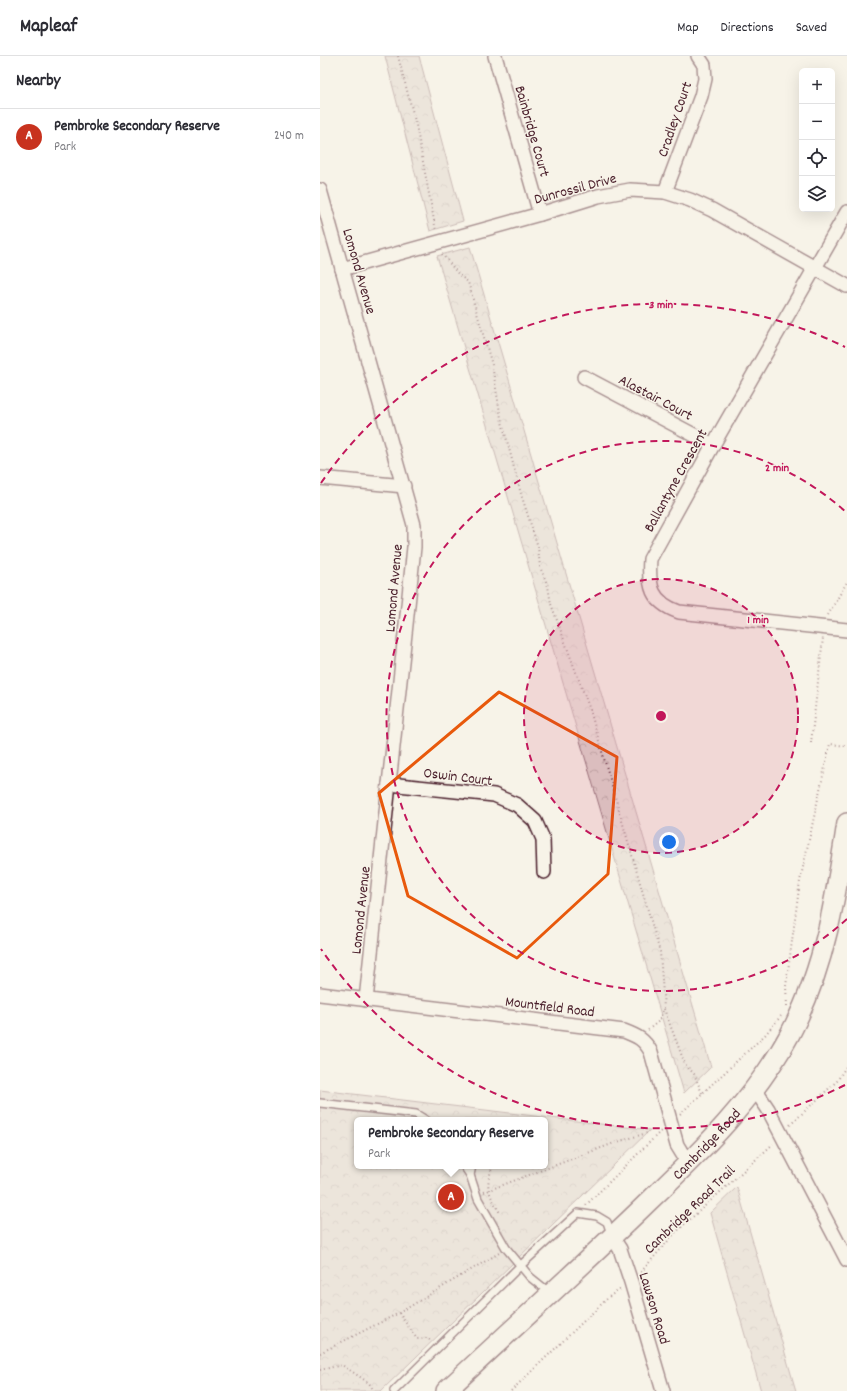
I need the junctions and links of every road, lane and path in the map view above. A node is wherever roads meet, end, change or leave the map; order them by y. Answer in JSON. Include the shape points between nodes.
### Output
{"nodes":[{"id":1,"x":398,"y":56,"type":"edge"},
{"id":2,"x":495,"y":56,"type":"edge"},
{"id":3,"x":698,"y":56,"type":"edge"},
{"id":4,"x":320,"y":190,"type":"edge"},
{"id":5,"x":665,"y":192,"type":"junction"},
{"id":6,"x":847,"y":212,"type":"edge"},
{"id":7,"x":540,"y":214,"type":"junction"},
{"id":8,"x":436,"y":232,"type":"dead end"},
{"id":9,"x":442,"y":253,"type":"dead end"},
{"id":10,"x":814,"y":268,"type":"junction"},
{"id":11,"x":342,"y":269,"type":"junction"},
{"id":12,"x":847,"y":286,"type":"edge"},
{"id":13,"x":584,"y":377,"type":"dead end"},
{"id":14,"x":713,"y":445,"type":"junction"},
{"id":15,"x":320,"y":478,"type":"edge"},
{"id":16,"x":404,"y":486,"type":"junction"},
{"id":17,"x":847,"y":582,"type":"edge"},
{"id":18,"x":826,"y":618,"type":"dead end"},
{"id":19,"x":847,"y":630,"type":"edge"},
{"id":20,"x":824,"y":637,"type":"dead end"},
{"id":21,"x":811,"y":743,"type":"dead end"},
{"id":22,"x":847,"y":746,"type":"edge"},
{"id":23,"x":389,"y":784,"type":"junction"},
{"id":24,"x":847,"y":823,"type":"edge"},
{"id":25,"x":544,"y":872,"type":"dead end"},
{"id":26,"x":320,"y":994,"type":"edge"},
{"id":27,"x":366,"y":1000,"type":"junction"},
{"id":28,"x":805,"y":1001,"type":"junction"},
{"id":29,"x":664,"y":1008,"type":"junction"},
{"id":30,"x":783,"y":1014,"type":"dead end"},
{"id":31,"x":648,"y":1030,"type":"dead end"},
{"id":32,"x":847,"y":1065,"type":"edge"},
{"id":33,"x":752,"y":1091,"type":"junction"},
{"id":34,"x":702,"y":1093,"type":"junction"},
{"id":35,"x":320,"y":1104,"type":"edge"},
{"id":36,"x":421,"y":1117,"type":"edge"},
{"id":37,"x":665,"y":1127,"type":"junction"},
{"id":38,"x":786,"y":1129,"type":"dead end"},
{"id":39,"x":647,"y":1133,"type":"dead end"},
{"id":40,"x":777,"y":1140,"type":"dead end"},
{"id":41,"x":688,"y":1163,"type":"junction"},
{"id":42,"x":548,"y":1168,"type":"edge"},
{"id":43,"x":466,"y":1169,"type":"edge"},
{"id":44,"x":471,"y":1169,"type":"edge"},
{"id":45,"x":491,"y":1169,"type":"edge"},
{"id":46,"x":545,"y":1169,"type":"edge"},
{"id":47,"x":470,"y":1175,"type":"junction"},
{"id":48,"x":488,"y":1190,"type":"junction"},
{"id":49,"x":477,"y":1195,"type":"junction"},
{"id":50,"x":500,"y":1213,"type":"dead end"},
{"id":51,"x":578,"y":1213,"type":"junction"},
{"id":52,"x":612,"y":1236,"type":"junction"},
{"id":53,"x":506,"y":1248,"type":"junction"},
{"id":54,"x":847,"y":1260,"type":"edge"},
{"id":55,"x":520,"y":1266,"type":"junction"},
{"id":56,"x":631,"y":1282,"type":"junction"},
{"id":57,"x":550,"y":1293,"type":"junction"},
{"id":58,"x":399,"y":1313,"type":"junction"},
{"id":59,"x":432,"y":1341,"type":"dead end"},
{"id":60,"x":320,"y":1352,"type":"edge"},
{"id":61,"x":320,"y":1370,"type":"edge"},
{"id":62,"x":374,"y":1391,"type":"edge"},
{"id":63,"x":394,"y":1391,"type":"edge"},
{"id":64,"x":446,"y":1391,"type":"edge"},
{"id":65,"x":511,"y":1391,"type":"edge"},
{"id":66,"x":663,"y":1391,"type":"edge"}],
"edges":[{"from":1,"to":8,"type":"path","via":[[416,125]]},
{"from":2,"to":7,"type":"street","name":"Bainbridge Court"},
{"from":3,"to":5,"type":"street","name":"Cradley Court","via":[[704,64],[705,79],[701,96]]},
{"from":4,"to":11,"type":"street","name":"Lomond Avenue"},
{"from":5,"to":7,"type":"street","name":"Dunrossil Drive","via":[[630,190],[606,194]]},
{"from":5,"to":10,"type":"street","name":"Dunrossil Drive","via":[[712,210]]},
{"from":6,"to":10,"type":"street","name":"Ballantyne Crescent"},
{"from":7,"to":11,"type":"street","name":"Dunrossil Drive"},
{"from":9,"to":29,"type":"path","via":[[459,275],[468,282],[492,364],[501,418],[538,547],[540,567],[590,710],[660,952]]},
{"from":10,"to":12,"type":"street","name":"Dunrossil Drive"},
{"from":10,"to":14,"type":"street","name":"Ballantyne Crescent"},
{"from":11,"to":16,"type":"street","name":"Lomond Avenue"},
{"from":13,"to":14,"type":"street","name":"Alastair Court"},
{"from":14,"to":19,"type":"street","name":"Ballantyne Crescent","via":[[650,559],[648,578],[655,595],[665,607],[679,612]]},
{"from":15,"to":16,"type":"street"},
{"from":16,"to":23,"type":"street","name":"Lomond Avenue","via":[[414,525],[414,547]]},
{"from":17,"to":18,"type":"path"},
{"from":20,"to":21,"type":"path"},
{"from":22,"to":28,"type":"path","via":[[830,744],[800,881],[786,986],[787,1009]]},
{"from":23,"to":25,"type":"street","name":"Oswin Court","via":[[494,795],[517,805],[535,821],[543,838]]},
{"from":23,"to":27,"type":"street","name":"Lomond Avenue"},
{"from":24,"to":28,"type":"main road","name":"Cambridge Road","via":[[827,936]]},
{"from":26,"to":27,"type":"street","name":"Mountfield Road"},
{"from":27,"to":37,"type":"street","name":"Mountfield Road","via":[[624,1031],[640,1037],[650,1052]]},
{"from":28,"to":33,"type":"main road","name":"Cambridge Road","via":[[781,1050]]},
{"from":29,"to":31,"type":"path","via":[[659,1021]]},
{"from":29,"to":34,"type":"path","via":[[685,1064],[694,1074]]},
{"from":30,"to":34,"type":"path","via":[[765,1035]]},
{"from":32,"to":38,"type":"path","via":[[837,1081]]},
{"from":33,"to":41,"type":"main road","name":"Cambridge Road","via":[[740,1108]]},
{"from":33,"to":54,"type":"street","via":[[768,1109]]},
{"from":34,"to":37,"type":"path"},
{"from":35,"to":36,"type":"lane","via":[[416,1114]]},
{"from":37,"to":41,"type":"street","name":"Mountfield Road"},
{"from":37,"to":51,"type":"path"},
{"from":39,"to":42,"type":"path"},
{"from":40,"to":56,"type":"path","name":"Cambridge Road Trail","via":[[675,1233]]},
{"from":41,"to":52,"type":"main road","name":"Cambridge Road"},
{"from":43,"to":47,"type":"lane"},
{"from":44,"to":47,"type":"lane"},
{"from":45,"to":48,"type":"path"},
{"from":46,"to":48,"type":"path"},
{"from":47,"to":49,"type":"lane"},
{"from":48,"to":49,"type":"path"},
{"from":48,"to":50,"type":"path"},
{"from":49,"to":53,"type":"lane"},
{"from":51,"to":52,"type":"lane","via":[[598,1216],[607,1222]]},
{"from":51,"to":55,"type":"lane"},
{"from":52,"to":56,"type":"street","name":"Lawson Road","via":[[620,1249]]},
{"from":52,"to":57,"type":"main road","name":"Cambridge Road"},
{"from":53,"to":55,"type":"lane"},
{"from":53,"to":58,"type":"path"},
{"from":55,"to":57,"type":"lane"},
{"from":55,"to":63,"type":"lane"},
{"from":56,"to":65,"type":"path","name":"Cambridge Road Trail","via":[[610,1296]]},
{"from":56,"to":66,"type":"street","name":"Lawson Road"},
{"from":57,"to":64,"type":"main road","name":"Cambridge Road"},
{"from":58,"to":59,"type":"path","via":[[417,1339],[426,1338]]},
{"from":58,"to":60,"type":"path"},
{"from":61,"to":62,"type":"path","via":[[342,1365],[369,1383]]}]}
